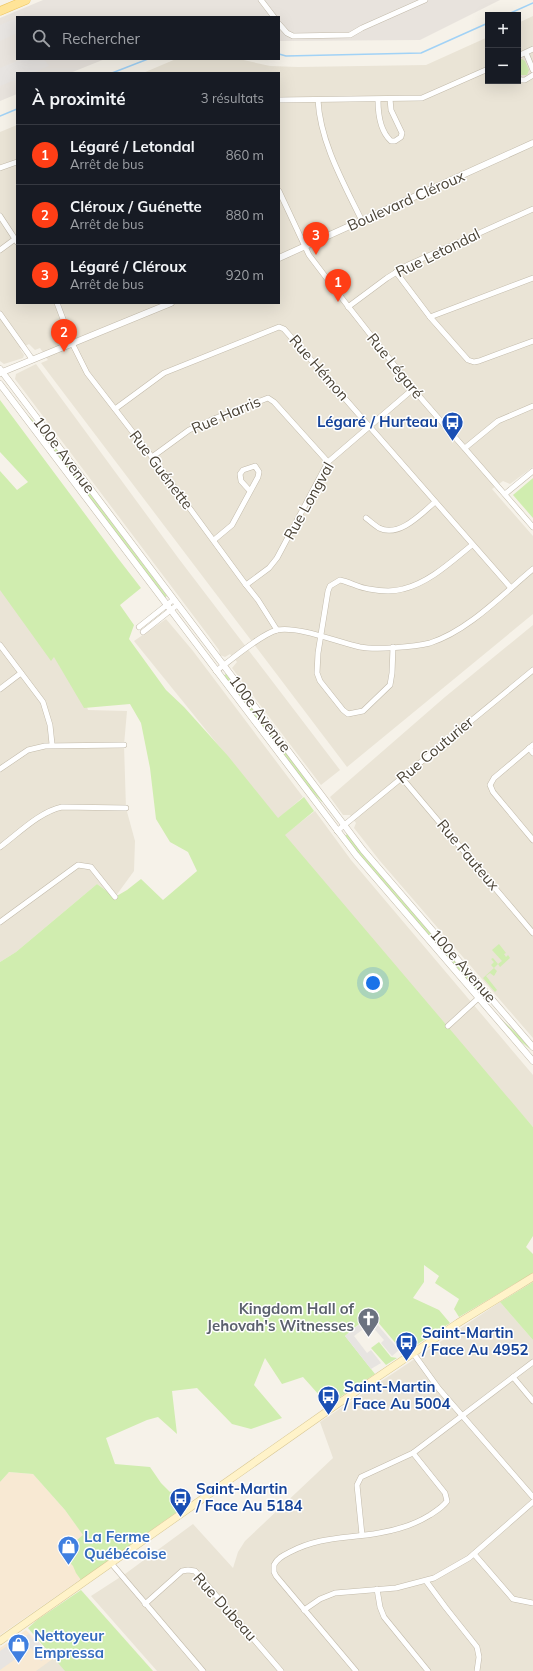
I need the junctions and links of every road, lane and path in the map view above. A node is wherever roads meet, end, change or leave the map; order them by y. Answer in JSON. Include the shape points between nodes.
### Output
{"nodes":[{"id":1,"x":26,"y":0,"type":"edge"},
{"id":2,"x":261,"y":0,"type":"edge"},
{"id":3,"x":425,"y":0,"type":"edge"},
{"id":4,"x":0,"y":11,"type":"edge"},
{"id":5,"x":273,"y":16,"type":"edge"},
{"id":6,"x":280,"y":25,"type":"edge"},
{"id":7,"x":533,"y":49,"type":"edge"},
{"id":8,"x":526,"y":52,"type":"junction"},
{"id":9,"x":521,"y":54,"type":"edge"},
{"id":10,"x":485,"y":70,"type":"edge"},
{"id":11,"x":533,"y":70,"type":"edge"},
{"id":12,"x":533,"y":75,"type":"edge"},
{"id":13,"x":521,"y":80,"type":"edge"},
{"id":14,"x":390,"y":99,"type":"junction"},
{"id":15,"x":280,"y":100,"type":"edge"},
{"id":16,"x":318,"y":100,"type":"junction"},
{"id":17,"x":378,"y":100,"type":"junction"},
{"id":18,"x":533,"y":144,"type":"edge"},
{"id":19,"x":16,"y":162,"type":"edge"},
{"id":20,"x":0,"y":168,"type":"edge"},
{"id":21,"x":280,"y":193,"type":"edge"},
{"id":22,"x":533,"y":209,"type":"edge"},
{"id":23,"x":0,"y":216,"type":"edge"},
{"id":24,"x":362,"y":221,"type":"junction"},
{"id":25,"x":16,"y":241,"type":"edge"},
{"id":26,"x":304,"y":247,"type":"junction"},
{"id":27,"x":0,"y":250,"type":"edge"},
{"id":28,"x":280,"y":258,"type":"edge"},
{"id":29,"x":396,"y":272,"type":"junction"},
{"id":30,"x":533,"y":278,"type":"edge"},
{"id":31,"x":57,"y":304,"type":"edge"},
{"id":32,"x":169,"y":304,"type":"edge"},
{"id":33,"x":348,"y":307,"type":"junction"},
{"id":34,"x":0,"y":314,"type":"edge"},
{"id":35,"x":430,"y":317,"type":"junction"},
{"id":36,"x":533,"y":341,"type":"edge"},
{"id":37,"x":72,"y":343,"type":"junction"},
{"id":38,"x":32,"y":359,"type":"junction"},
{"id":39,"x":1,"y":372,"type":"edge"},
{"id":40,"x":0,"y":384,"type":"edge"},
{"id":41,"x":413,"y":389,"type":"junction"},
{"id":42,"x":533,"y":406,"type":"edge"},
{"id":43,"x":115,"y":409,"type":"junction"},
{"id":44,"x":369,"y":426,"type":"junction"},
{"id":45,"x":465,"y":448,"type":"junction"},
{"id":46,"x":152,"y":457,"type":"junction"},
{"id":47,"x":328,"y":462,"type":"junction"},
{"id":48,"x":533,"y":472,"type":"edge"},
{"id":49,"x":250,"y":491,"type":"junction"},
{"id":50,"x":505,"y":494,"type":"junction"},
{"id":51,"x":435,"y":502,"type":"junction"},
{"id":52,"x":366,"y":518,"type":"dead end"},
{"id":53,"x":533,"y":527,"type":"edge"},
{"id":54,"x":214,"y":540,"type":"junction"},
{"id":55,"x":472,"y":545,"type":"junction"},
{"id":56,"x":533,"y":569,"type":"edge"},
{"id":57,"x":246,"y":585,"type":"junction"},
{"id":58,"x":511,"y":588,"type":"junction"},
{"id":59,"x":175,"y":602,"type":"junction"},
{"id":60,"x":168,"y":608,"type":"junction"},
{"id":61,"x":139,"y":627,"type":"dead end"},
{"id":62,"x":277,"y":630,"type":"junction"},
{"id":63,"x":143,"y":632,"type":"dead end"},
{"id":64,"x":322,"y":636,"type":"junction"},
{"id":65,"x":0,"y":645,"type":"edge"},
{"id":66,"x":392,"y":647,"type":"junction"},
{"id":67,"x":224,"y":666,"type":"junction"},
{"id":68,"x":533,"y":670,"type":"edge"},
{"id":69,"x":216,"y":671,"type":"junction"},
{"id":70,"x":21,"y":673,"type":"junction"},
{"id":71,"x":0,"y":689,"type":"edge"},
{"id":72,"x":52,"y":744,"type":"junction"},
{"id":73,"x":124,"y":745,"type":"dead end"},
{"id":74,"x":531,"y":746,"type":"edge"},
{"id":75,"x":533,"y":753,"type":"edge"},
{"id":76,"x":0,"y":769,"type":"edge"},
{"id":77,"x":402,"y":778,"type":"junction"},
{"id":78,"x":126,"y":808,"type":"dead end"},
{"id":79,"x":344,"y":826,"type":"junction"},
{"id":80,"x":337,"y":831,"type":"junction"},
{"id":81,"x":533,"y":840,"type":"edge"},
{"id":82,"x":0,"y":847,"type":"edge"},
{"id":83,"x":115,"y":897,"type":"dead end"},
{"id":84,"x":0,"y":922,"type":"edge"},
{"id":85,"x":533,"y":933,"type":"edge"},
{"id":86,"x":485,"y":992,"type":"junction"},
{"id":87,"x":479,"y":998,"type":"junction"},
{"id":88,"x":448,"y":1026,"type":"dead end"},
{"id":89,"x":533,"y":1047,"type":"edge"},
{"id":90,"x":533,"y":1061,"type":"edge"},
{"id":91,"x":533,"y":1278,"type":"edge"},
{"id":92,"x":413,"y":1353,"type":"junction"},
{"id":93,"x":533,"y":1362,"type":"edge"},
{"id":94,"x":513,"y":1377,"type":"junction"},
{"id":95,"x":533,"y":1400,"type":"edge"},
{"id":96,"x":462,"y":1415,"type":"junction"},
{"id":97,"x":413,"y":1453,"type":"junction"},
{"id":98,"x":533,"y":1497,"type":"edge"},
{"id":99,"x":533,"y":1502,"type":"edge"},
{"id":100,"x":362,"y":1535,"type":"junction"},
{"id":101,"x":474,"y":1554,"type":"junction"},
{"id":102,"x":110,"y":1563,"type":"junction"},
{"id":103,"x":426,"y":1581,"type":"junction"},
{"id":104,"x":377,"y":1589,"type":"junction"},
{"id":105,"x":533,"y":1603,"type":"edge"},
{"id":106,"x":145,"y":1604,"type":"junction"},
{"id":107,"x":304,"y":1610,"type":"junction"},
{"id":108,"x":0,"y":1641,"type":"edge"},
{"id":109,"x":202,"y":1671,"type":"edge"},
{"id":110,"x":281,"y":1671,"type":"edge"},
{"id":111,"x":356,"y":1671,"type":"edge"},
{"id":112,"x":428,"y":1671,"type":"edge"},
{"id":113,"x":476,"y":1671,"type":"edge"}],
"edges":[{"from":1,"to":4,"type":"main road"},
{"from":2,"to":5,"type":"street"},
{"from":3,"to":6,"type":"street","via":[[348,36],[294,36]]},
{"from":7,"to":8,"type":"street"},
{"from":8,"to":9,"type":"street"},
{"from":8,"to":11,"type":"street"},
{"from":10,"to":14,"type":"street","via":[[422,98]]},
{"from":12,"to":13,"type":"street"},
{"from":14,"to":17,"type":"street"},
{"from":14,"to":17,"type":"street","via":[[391,110],[402,133],[395,141],[390,141],[384,132]]},
{"from":15,"to":16,"type":"street"},
{"from":16,"to":17,"type":"street"},
{"from":16,"to":24,"type":"street","via":[[318,114],[325,139]]},
{"from":18,"to":24,"type":"street","name":"Boulevard Cléroux"},
{"from":19,"to":20,"type":"street"},
{"from":21,"to":26,"type":"street","name":"Rue Légaré"},
{"from":22,"to":29,"type":"street","name":"Rue Letondal"},
{"from":23,"to":25,"type":"street"},
{"from":24,"to":26,"type":"street","name":"Boulevard Cléroux"},
{"from":25,"to":27,"type":"street"},
{"from":26,"to":28,"type":"street","name":"Boulevard Cléroux"},
{"from":26,"to":33,"type":"street","name":"Rue Légaré"},
{"from":29,"to":33,"type":"street","name":"Rue Letondal"},
{"from":29,"to":35,"type":"street"},
{"from":30,"to":35,"type":"street"},
{"from":31,"to":37,"type":"street","name":"Rue Guénette"},
{"from":32,"to":37,"type":"street"},
{"from":33,"to":41,"type":"street","name":"Rue Légaré"},
{"from":34,"to":38,"type":"street"},
{"from":35,"to":36,"type":"street","via":[[461,354],[474,362]]},
{"from":37,"to":38,"type":"street"},
{"from":37,"to":43,"type":"street","name":"Rue Guénette","via":[[87,373]]},
{"from":38,"to":39,"type":"street"},
{"from":39,"to":59,"type":"street","name":"100e Avenue"},
{"from":40,"to":60,"type":"street","name":"100e Avenue"},
{"from":41,"to":44,"type":"street","name":"Rue Longval"},
{"from":41,"to":45,"type":"street","name":"Rue Légaré"},
{"from":42,"to":45,"type":"street","via":[[498,421]]},
{"from":43,"to":44,"type":"street","name":"Rue Hémon","via":[[164,373],[279,327],[287,331]]},
{"from":43,"to":46,"type":"street","name":"Rue Guénette"},
{"from":44,"to":47,"type":"street","name":"Rue Longval"},
{"from":44,"to":51,"type":"street","name":"Rue Hémon"},
{"from":45,"to":50,"type":"street","name":"Rue Légaré"},
{"from":46,"to":47,"type":"street","name":"Rue Harris","via":[[189,430],[268,398]]},
{"from":46,"to":54,"type":"street","name":"Rue Guénette"},
{"from":47,"to":57,"type":"street","name":"Rue Longval","via":[[278,558]]},
{"from":48,"to":50,"type":"street"},
{"from":49,"to":49,"type":"street","via":[[259,472],[255,466],[243,470],[240,474],[241,481]]},
{"from":49,"to":54,"type":"street","via":[[232,525]]},
{"from":50,"to":53,"type":"street","name":"Rue Légaré"},
{"from":51,"to":52,"type":"street","via":[[414,521],[398,529],[378,528]]},
{"from":51,"to":55,"type":"street","name":"Rue Hémon"},
{"from":54,"to":57,"type":"street","name":"Rue Guénette"},
{"from":55,"to":58,"type":"street","name":"Rue Hémon"},
{"from":55,"to":64,"type":"street","via":[[441,570],[403,589],[382,591],[340,580],[334,583],[328,592]]},
{"from":56,"to":58,"type":"street"},
{"from":57,"to":62,"type":"street","name":"Rue Guénette"},
{"from":58,"to":66,"type":"street","via":[[468,623],[436,640]]},
{"from":59,"to":60,"type":"street"},
{"from":59,"to":67,"type":"street","name":"100e Avenue"},
{"from":60,"to":61,"type":"street"},
{"from":60,"to":63,"type":"street"},
{"from":60,"to":69,"type":"street","name":"100e Avenue"},
{"from":62,"to":64,"type":"street"},
{"from":62,"to":67,"type":"street","via":[[263,637]]},
{"from":64,"to":66,"type":"street","via":[[362,647]]},
{"from":64,"to":66,"type":"street","via":[[317,673],[320,681],[348,714],[363,711],[390,685]]},
{"from":65,"to":70,"type":"street"},
{"from":67,"to":69,"type":"street"},
{"from":67,"to":79,"type":"street","name":"100e Avenue"},
{"from":68,"to":77,"type":"street","name":"Rue Couturier"},
{"from":69,"to":80,"type":"street","name":"100e Avenue"},
{"from":70,"to":71,"type":"street"},
{"from":70,"to":72,"type":"street","via":[[43,702],[50,725]]},
{"from":72,"to":73,"type":"street"},
{"from":72,"to":76,"type":"street","via":[[28,750]]},
{"from":74,"to":75,"type":"street"},
{"from":74,"to":81,"type":"street","via":[[494,778],[490,785]]},
{"from":77,"to":79,"type":"street","name":"Rue Couturier"},
{"from":77,"to":85,"type":"street","name":"Rue Fauteux"},
{"from":78,"to":82,"type":"street","via":[[54,809]]},
{"from":79,"to":80,"type":"street","name":"Rue Couturier"},
{"from":79,"to":86,"type":"street","name":"100e Avenue"},
{"from":80,"to":87,"type":"street","name":"100e Avenue"},
{"from":83,"to":84,"type":"street","via":[[91,867],[78,865]]},
{"from":86,"to":87,"type":"street"},
{"from":86,"to":89,"type":"street","name":"100e Avenue"},
{"from":87,"to":88,"type":"street"},
{"from":87,"to":90,"type":"street","name":"100e Avenue"},
{"from":91,"to":92,"type":"main road"},
{"from":92,"to":96,"type":"street"},
{"from":92,"to":102,"type":"main road"},
{"from":93,"to":94,"type":"street"},
{"from":94,"to":95,"type":"street"},
{"from":94,"to":96,"type":"street"},
{"from":96,"to":97,"type":"street"},
{"from":96,"to":98,"type":"street"},
{"from":97,"to":100,"type":"street","via":[[360,1478],[357,1485]]},
{"from":97,"to":100,"type":"street","via":[[445,1492],[446,1503],[424,1519],[412,1524]]},
{"from":99,"to":101,"type":"street"},
{"from":100,"to":107,"type":"street","via":[[313,1542],[285,1554],[275,1562],[273,1570],[276,1576]]},
{"from":101,"to":103,"type":"street"},
{"from":101,"to":105,"type":"street","via":[[513,1598]]},
{"from":102,"to":106,"type":"street"},
{"from":102,"to":108,"type":"main road"},
{"from":103,"to":104,"type":"street","via":[[396,1588]]},
{"from":103,"to":113,"type":"street","via":[[477,1647],[479,1657]]},
{"from":104,"to":107,"type":"street","via":[[335,1593]]},
{"from":104,"to":112,"type":"street","via":[[384,1617]]},
{"from":106,"to":109,"type":"street"},
{"from":106,"to":110,"type":"street","name":"Rue Dubeau","via":[[182,1571],[195,1571]]},
{"from":107,"to":111,"type":"street"}]}
